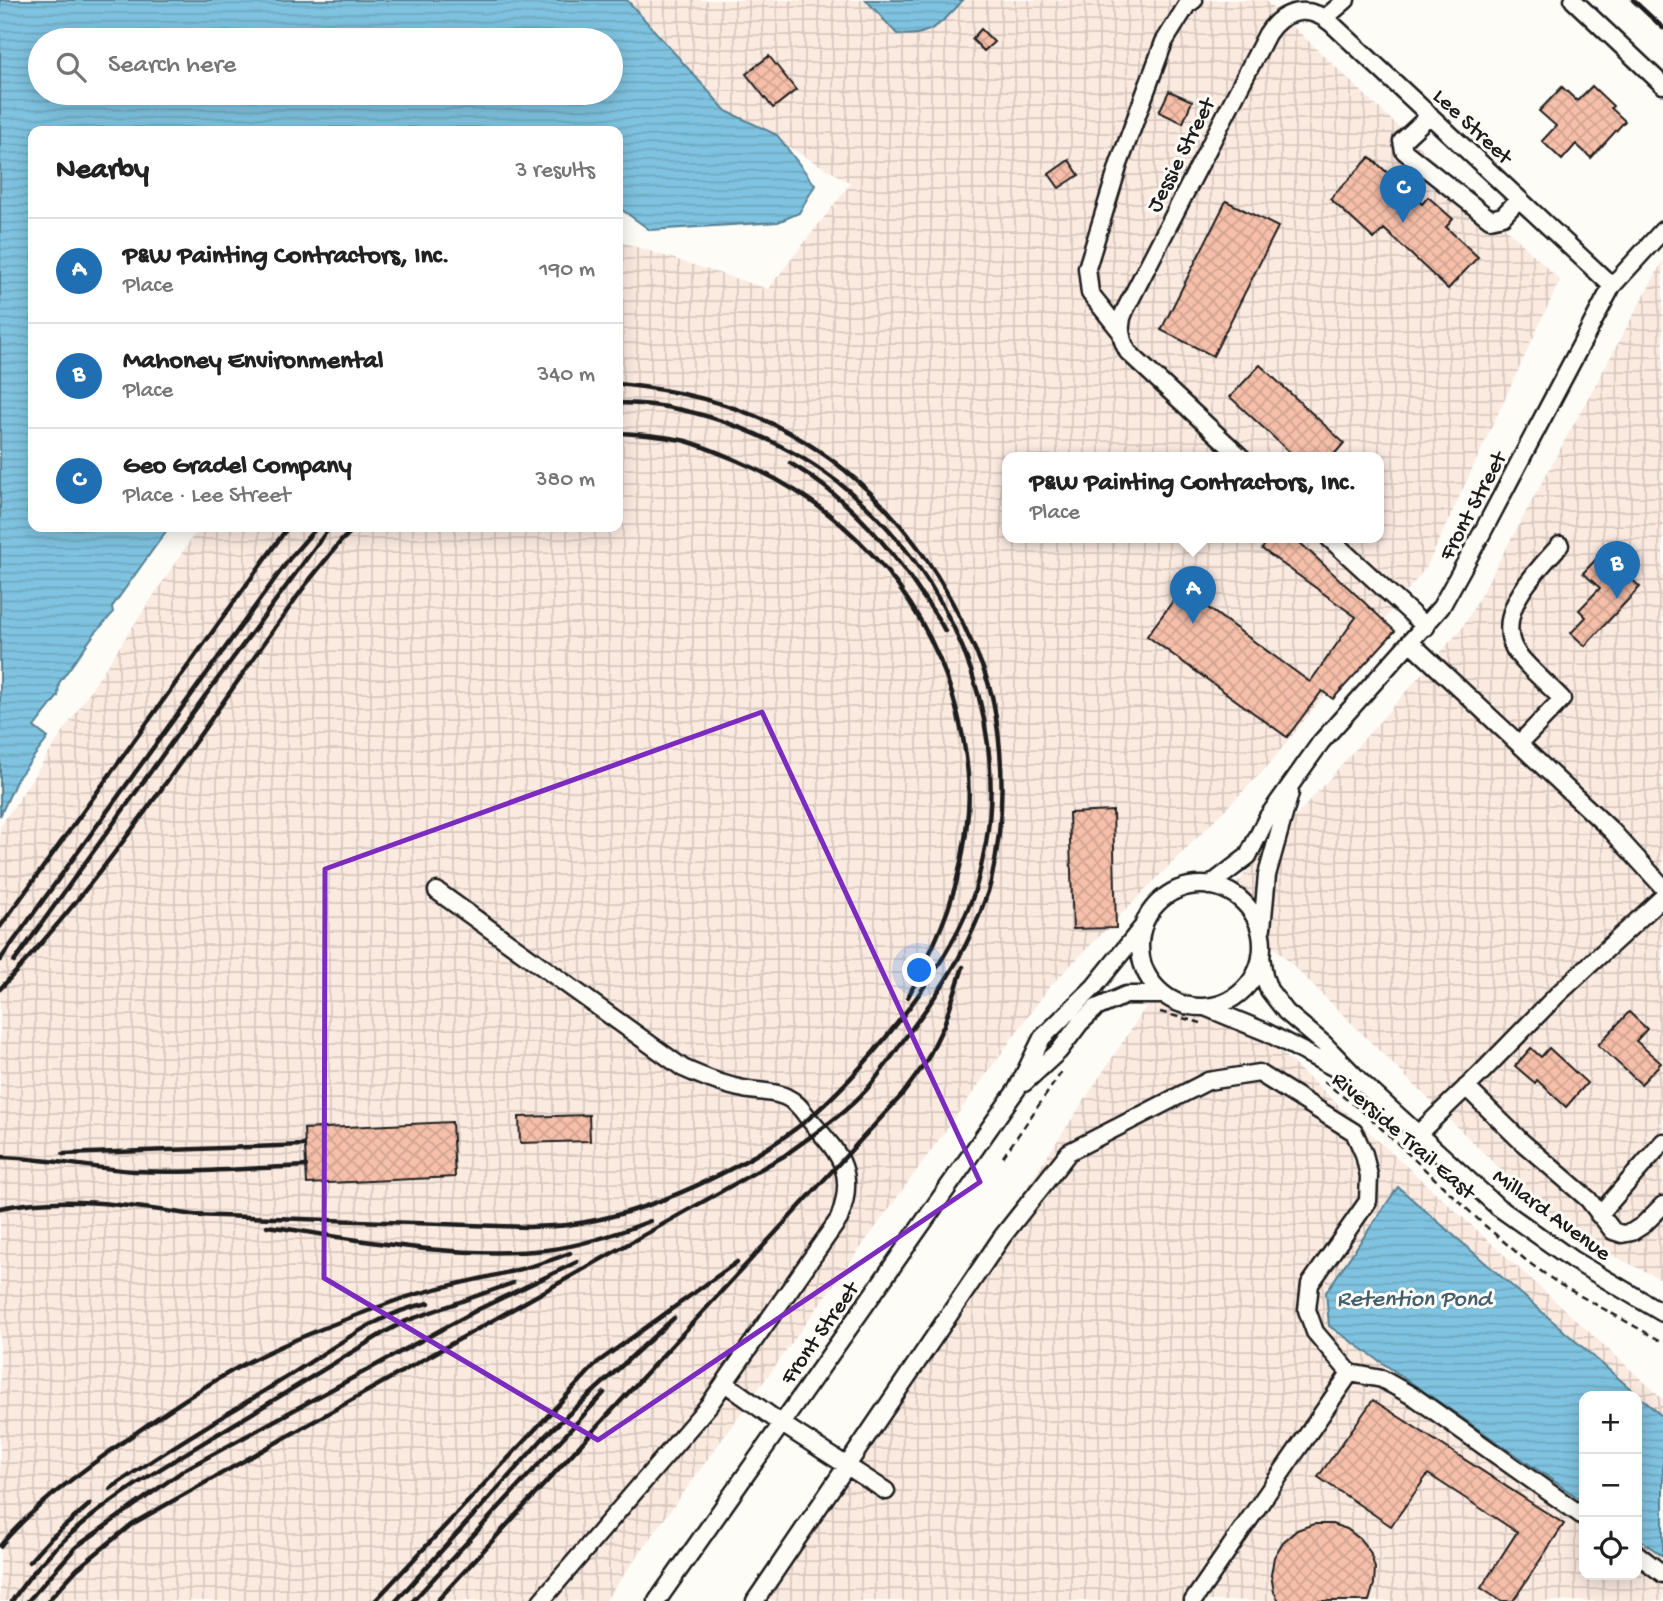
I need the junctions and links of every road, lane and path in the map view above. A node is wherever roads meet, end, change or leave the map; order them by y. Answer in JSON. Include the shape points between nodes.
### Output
{"nodes":[{"id":1,"x":1194,"y":0,"type":"edge"},
{"id":2,"x":1280,"y":0,"type":"edge"},
{"id":3,"x":1346,"y":0,"type":"edge"},
{"id":4,"x":1573,"y":0,"type":"edge"},
{"id":5,"x":1298,"y":11,"type":"junction"},
{"id":6,"x":1325,"y":18,"type":"junction"},
{"id":7,"x":1663,"y":85,"type":"edge"},
{"id":8,"x":1430,"y":115,"type":"junction"},
{"id":9,"x":1519,"y":199,"type":"junction"},
{"id":10,"x":1663,"y":230,"type":"edge"},
{"id":11,"x":1612,"y":286,"type":"junction"},
{"id":12,"x":1121,"y":332,"type":"junction"},
{"id":13,"x":1236,"y":452,"type":"edge"},
{"id":14,"x":1335,"y":543,"type":"edge"},
{"id":15,"x":1560,"y":545,"type":"dead end"},
{"id":16,"x":1426,"y":626,"type":"junction"},
{"id":17,"x":1411,"y":643,"type":"junction"},
{"id":18,"x":1519,"y":744,"type":"junction"},
{"id":19,"x":1292,"y":784,"type":"junction"},
{"id":20,"x":1209,"y":886,"type":"junction"},
{"id":21,"x":1663,"y":887,"type":"edge"},
{"id":22,"x":437,"y":891,"type":"dead end"},
{"id":23,"x":1663,"y":897,"type":"edge"},
{"id":24,"x":1144,"y":925,"type":"junction"},
{"id":25,"x":1261,"y":937,"type":"junction"},
{"id":26,"x":1261,"y":956,"type":"junction"},
{"id":27,"x":1164,"y":995,"type":"junction"},
{"id":28,"x":1205,"y":1007,"type":"junction"},
{"id":29,"x":1158,"y":1011,"type":"dead end"},
{"id":30,"x":1205,"y":1025,"type":"dead end"},
{"id":31,"x":1067,"y":1065,"type":"dead end"},
{"id":32,"x":1322,"y":1081,"type":"dead end"},
{"id":33,"x":1362,"y":1083,"type":"junction"},
{"id":34,"x":1466,"y":1087,"type":"junction"},
{"id":35,"x":1017,"y":1089,"type":"junction"},
{"id":36,"x":1419,"y":1133,"type":"junction"},
{"id":37,"x":1663,"y":1142,"type":"edge"},
{"id":38,"x":1003,"y":1157,"type":"dead end"},
{"id":39,"x":1663,"y":1205,"type":"edge"},
{"id":40,"x":1599,"y":1215,"type":"junction"},
{"id":41,"x":1663,"y":1313,"type":"edge"},
{"id":42,"x":1663,"y":1342,"type":"edge"},
{"id":43,"x":1350,"y":1373,"type":"junction"},
{"id":44,"x":725,"y":1383,"type":"junction"},
{"id":45,"x":782,"y":1424,"type":"junction"},
{"id":46,"x":845,"y":1465,"type":"junction"},
{"id":47,"x":886,"y":1491,"type":"dead end"},
{"id":48,"x":1579,"y":1513,"type":"edge"},
{"id":49,"x":1642,"y":1558,"type":"edge"},
{"id":50,"x":1663,"y":1574,"type":"edge"},
{"id":51,"x":541,"y":1601,"type":"edge"},
{"id":52,"x":657,"y":1601,"type":"edge"},
{"id":53,"x":755,"y":1601,"type":"edge"},
{"id":54,"x":1194,"y":1601,"type":"edge"}],
"edges":[{"from":1,"to":12,"type":"street","via":[[1164,41],[1087,268],[1090,293]]},
{"from":2,"to":5,"type":"street","name":"Lee Street"},
{"from":3,"to":6,"type":"street"},
{"from":4,"to":7,"type":"street"},
{"from":5,"to":6,"type":"street","name":"Lee Street"},
{"from":5,"to":12,"type":"street","name":"Jessie Street","via":[[1280,19],[1266,34],[1121,318]]},
{"from":6,"to":8,"type":"street","name":"Lee Street"},
{"from":8,"to":9,"type":"street","name":"Lee Street"},
{"from":8,"to":9,"type":"street","via":[[1402,141],[1404,151],[1490,219],[1503,215]]},
{"from":9,"to":11,"type":"street","name":"Lee Street"},
{"from":10,"to":11,"type":"street","name":"Front Street"},
{"from":11,"to":16,"type":"street","name":"Front Street","via":[[1482,533]]},
{"from":12,"to":13,"type":"street","via":[[1128,352]]},
{"from":14,"to":16,"type":"street"},
{"from":15,"to":18,"type":"street","via":[[1525,584],[1511,613],[1514,649],[1562,699]]},
{"from":16,"to":17,"type":"street","name":"Front Street"},
{"from":17,"to":18,"type":"street"},
{"from":17,"to":19,"type":"street","name":"Front Street","via":[[1343,715]]},
{"from":18,"to":21,"type":"street","via":[[1612,831]]},
{"from":19,"to":20,"type":"street","name":"Front Street","via":[[1267,818],[1248,856]]},
{"from":19,"to":25,"type":"street","name":"Front Street","via":[[1267,875]]},
{"from":20,"to":24,"type":"street","via":[[1168,895]]},
{"from":20,"to":25,"type":"street","via":[[1229,892],[1245,905]]},
{"from":22,"to":44,"type":"street","via":[[683,1068],[711,1081],[783,1095],[799,1105],[842,1161],[848,1197],[839,1219]]},
{"from":23,"to":34,"type":"street"},
{"from":24,"to":27,"type":"street","via":[[1143,966]]},
{"from":24,"to":35,"type":"street","name":"Front Street","via":[[1094,986],[1042,1038]]},
{"from":25,"to":26,"type":"street"},
{"from":26,"to":28,"type":"street","via":[[1255,975],[1242,991]]},
{"from":26,"to":33,"type":"street","name":"Millard Avenue","via":[[1266,982],[1279,1005]]},
{"from":27,"to":28,"type":"street","via":[[1184,1005]]},
{"from":27,"to":35,"type":"street","name":"Front Street","via":[[1126,995],[1096,1009]]},
{"from":28,"to":33,"type":"street","name":"Millard Avenue","via":[[1266,1032]]},
{"from":29,"to":30,"type":"path"},
{"from":31,"to":38,"type":"path"},
{"from":32,"to":42,"type":"path","name":"Riverside Trail East","via":[[1367,1115],[1528,1262]]},
{"from":33,"to":36,"type":"street","name":"Millard Avenue"},
{"from":34,"to":36,"type":"street"},
{"from":34,"to":40,"type":"street","via":[[1588,1199]]},
{"from":35,"to":45,"type":"street","name":"Front Street"},
{"from":36,"to":41,"type":"street","name":"Millard Avenue","via":[[1498,1206],[1573,1260]]},
{"from":37,"to":40,"type":"street"},
{"from":39,"to":40,"type":"street","via":[[1643,1225],[1622,1234]]},
{"from":43,"to":46,"type":"street","via":[[1315,1332],[1307,1310],[1310,1284],[1368,1201],[1369,1177],[1354,1132],[1259,1073],[1208,1082],[1069,1152],[1002,1237]]},
{"from":43,"to":48,"type":"street","via":[[1382,1379],[1416,1398]]},
{"from":43,"to":54,"type":"street"},
{"from":44,"to":45,"type":"street"},
{"from":44,"to":51,"type":"street"},
{"from":45,"to":46,"type":"street"},
{"from":45,"to":52,"type":"street","name":"Front Street"},
{"from":46,"to":47,"type":"street"},
{"from":46,"to":53,"type":"street"},
{"from":49,"to":50,"type":"street"}]}
